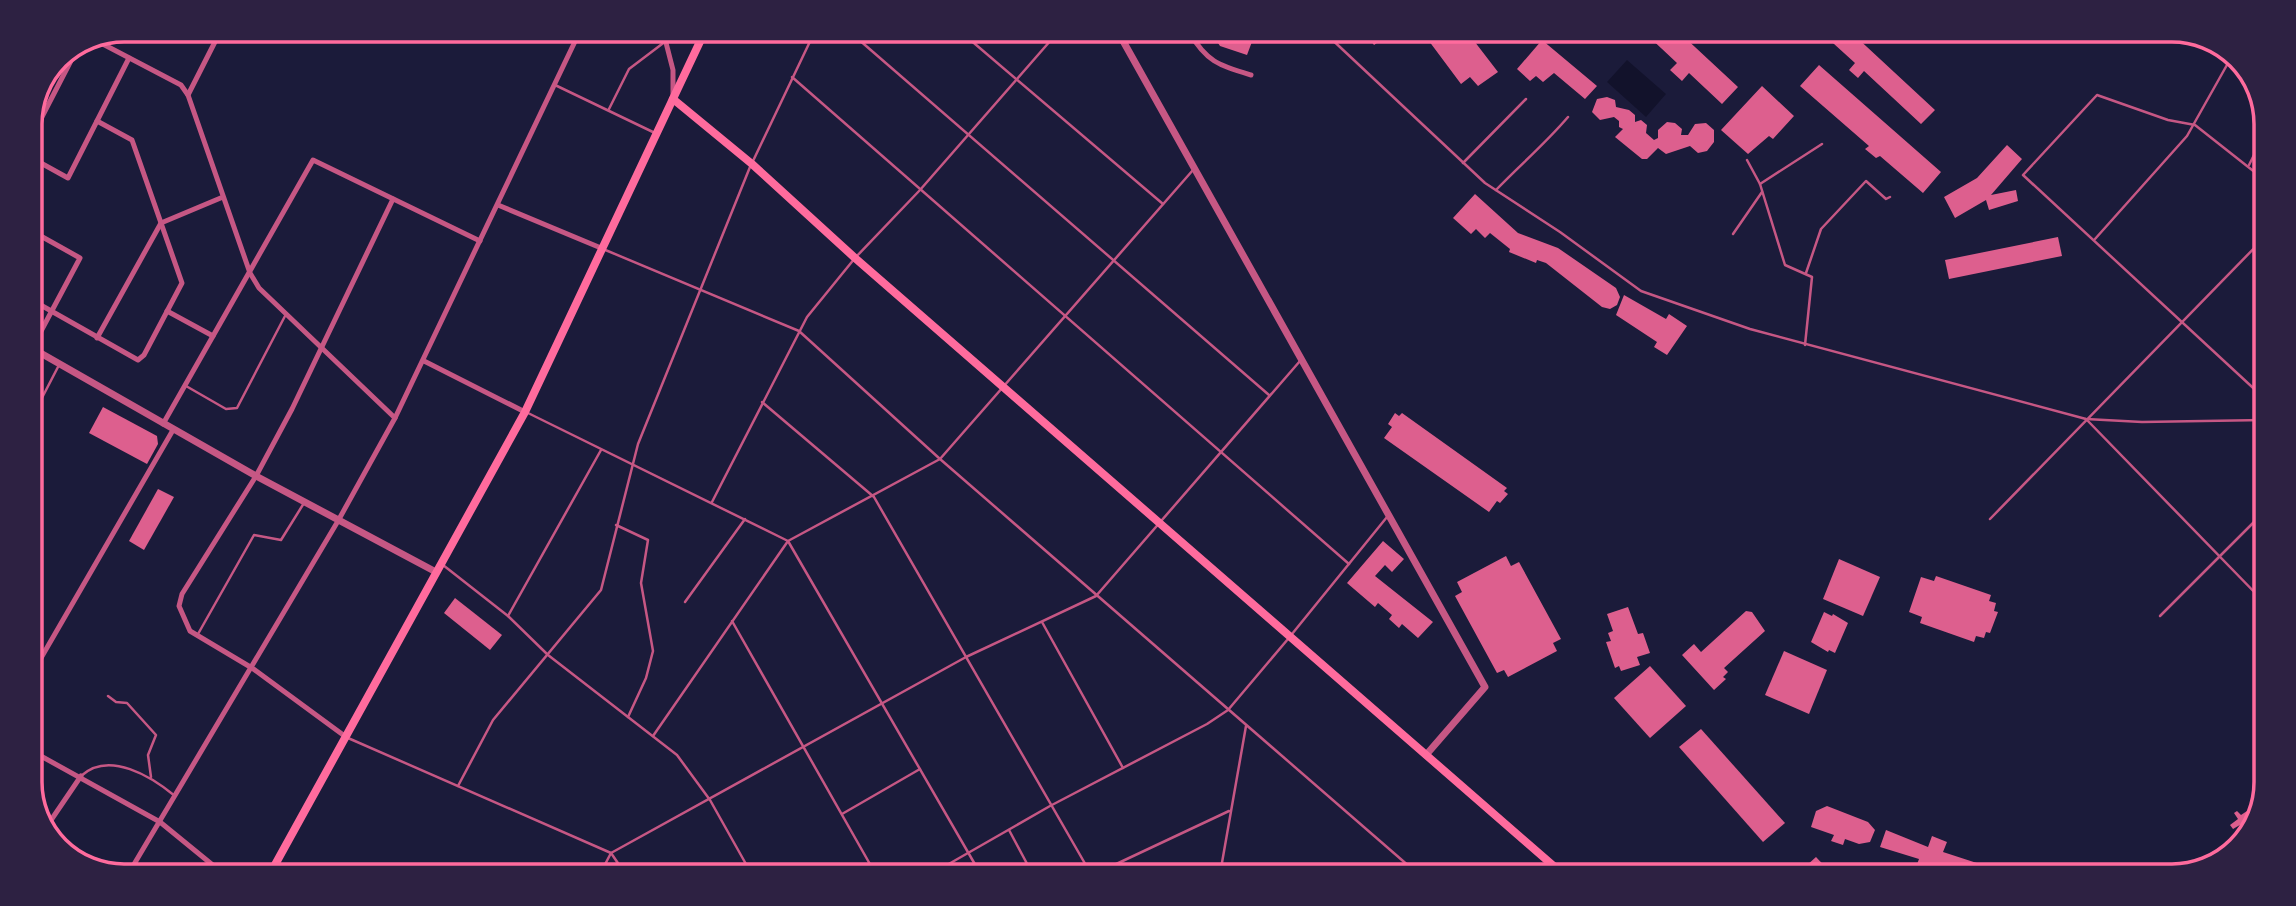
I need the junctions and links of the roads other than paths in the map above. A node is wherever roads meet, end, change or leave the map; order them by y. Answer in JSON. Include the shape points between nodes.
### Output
{"nodes":[{"id":1,"x":215,"y":42,"type":"edge"},
{"id":2,"x":575,"y":42,"type":"edge"},
{"id":3,"x":665,"y":42,"type":"edge"},
{"id":4,"x":666,"y":42,"type":"edge"},
{"id":5,"x":700,"y":42,"type":"edge"},
{"id":6,"x":810,"y":42,"type":"edge"},
{"id":7,"x":862,"y":42,"type":"edge"},
{"id":8,"x":973,"y":42,"type":"edge"},
{"id":9,"x":1049,"y":42,"type":"edge"},
{"id":10,"x":1124,"y":42,"type":"edge"},
{"id":11,"x":1195,"y":42,"type":"edge"},
{"id":12,"x":1335,"y":42,"type":"edge"},
{"id":13,"x":104,"y":45,"type":"edge"},
{"id":14,"x":129,"y":58,"type":"junction"},
{"id":15,"x":70,"y":63,"type":"edge"},
{"id":16,"x":2228,"y":64,"type":"edge"},
{"id":17,"x":1251,"y":75,"type":"dead end"},
{"id":18,"x":792,"y":77,"type":"junction"},
{"id":19,"x":1017,"y":79,"type":"junction"},
{"id":20,"x":555,"y":85,"type":"junction"},
{"id":21,"x":188,"y":94,"type":"junction"},
{"id":22,"x":673,"y":99,"type":"junction"},
{"id":23,"x":1527,"y":99,"type":"dead end"},
{"id":24,"x":608,"y":110,"type":"junction"},
{"id":25,"x":43,"y":114,"type":"edge"},
{"id":26,"x":1568,"y":117,"type":"dead end"},
{"id":27,"x":97,"y":121,"type":"junction"},
{"id":28,"x":2195,"y":125,"type":"junction"},
{"id":29,"x":655,"y":132,"type":"junction"},
{"id":30,"x":970,"y":133,"type":"junction"},
{"id":31,"x":1822,"y":145,"type":"dead end"},
{"id":32,"x":2254,"y":155,"type":"edge"},
{"id":33,"x":1747,"y":160,"type":"dead end"},
{"id":34,"x":42,"y":163,"type":"edge"},
{"id":35,"x":1463,"y":163,"type":"junction"},
{"id":36,"x":752,"y":164,"type":"junction"},
{"id":37,"x":2249,"y":165,"type":"junction"},
{"id":38,"x":1194,"y":169,"type":"junction"},
{"id":39,"x":2254,"y":170,"type":"edge"},
{"id":40,"x":1759,"y":184,"type":"junction"},
{"id":41,"x":920,"y":190,"type":"junction"},
{"id":42,"x":1496,"y":190,"type":"junction"},
{"id":43,"x":1762,"y":192,"type":"junction"},
{"id":44,"x":223,"y":197,"type":"junction"},
{"id":45,"x":1890,"y":197,"type":"dead end"},
{"id":46,"x":393,"y":199,"type":"junction"},
{"id":47,"x":1163,"y":204,"type":"junction"},
{"id":48,"x":498,"y":205,"type":"junction"},
{"id":49,"x":161,"y":223,"type":"junction"},
{"id":50,"x":1733,"y":234,"type":"dead end"},
{"id":51,"x":42,"y":237,"type":"edge"},
{"id":52,"x":2095,"y":239,"type":"junction"},
{"id":53,"x":480,"y":241,"type":"junction"},
{"id":54,"x":601,"y":248,"type":"junction"},
{"id":55,"x":2254,"y":249,"type":"edge"},
{"id":56,"x":855,"y":258,"type":"junction"},
{"id":57,"x":1115,"y":259,"type":"junction"},
{"id":58,"x":250,"y":273,"type":"junction"},
{"id":59,"x":1806,"y":273,"type":"junction"},
{"id":60,"x":700,"y":289,"type":"junction"},
{"id":61,"x":42,"y":306,"type":"edge"},
{"id":62,"x":52,"y":311,"type":"junction"},
{"id":63,"x":167,"y":311,"type":"junction"},
{"id":64,"x":286,"y":315,"type":"junction"},
{"id":65,"x":1066,"y":315,"type":"junction"},
{"id":66,"x":2185,"y":322,"type":"junction"},
{"id":67,"x":42,"y":329,"type":"edge"},
{"id":68,"x":799,"y":331,"type":"junction"},
{"id":69,"x":213,"y":336,"type":"junction"},
{"id":70,"x":97,"y":338,"type":"junction"},
{"id":71,"x":1805,"y":345,"type":"junction"},
{"id":72,"x":322,"y":350,"type":"junction"},
{"id":73,"x":42,"y":354,"type":"edge"},
{"id":74,"x":1303,"y":359,"type":"junction"},
{"id":75,"x":424,"y":361,"type":"junction"},
{"id":76,"x":59,"y":364,"type":"junction"},
{"id":77,"x":186,"y":386,"type":"junction"},
{"id":78,"x":1001,"y":386,"type":"junction"},
{"id":79,"x":2254,"y":388,"type":"edge"},
{"id":80,"x":1269,"y":396,"type":"junction"},
{"id":81,"x":42,"y":397,"type":"edge"},
{"id":82,"x":762,"y":401,"type":"junction"},
{"id":83,"x":525,"y":412,"type":"junction"},
{"id":84,"x":395,"y":418,"type":"junction"},
{"id":85,"x":2086,"y":419,"type":"junction"},
{"id":86,"x":2254,"y":421,"type":"edge"},
{"id":87,"x":163,"y":424,"type":"junction"},
{"id":88,"x":173,"y":430,"type":"junction"},
{"id":89,"x":601,"y":450,"type":"junction"},
{"id":90,"x":1221,"y":451,"type":"junction"},
{"id":91,"x":940,"y":459,"type":"junction"},
{"id":92,"x":632,"y":466,"type":"junction"},
{"id":93,"x":256,"y":476,"type":"junction"},
{"id":94,"x":874,"y":497,"type":"junction"},
{"id":95,"x":304,"y":502,"type":"junction"},
{"id":96,"x":712,"y":502,"type":"junction"},
{"id":97,"x":1388,"y":515,"type":"junction"},
{"id":98,"x":745,"y":519,"type":"junction"},
{"id":99,"x":1990,"y":519,"type":"dead end"},
{"id":100,"x":338,"y":521,"type":"junction"},
{"id":101,"x":1159,"y":522,"type":"junction"},
{"id":102,"x":2254,"y":522,"type":"edge"},
{"id":103,"x":616,"y":526,"type":"junction"},
{"id":104,"x":788,"y":541,"type":"junction"},
{"id":105,"x":2219,"y":558,"type":"junction"},
{"id":106,"x":441,"y":563,"type":"junction"},
{"id":107,"x":1349,"y":564,"type":"junction"},
{"id":108,"x":436,"y":572,"type":"junction"},
{"id":109,"x":2254,"y":592,"type":"edge"},
{"id":110,"x":1096,"y":596,"type":"junction"},
{"id":111,"x":685,"y":602,"type":"dead end"},
{"id":112,"x":508,"y":616,"type":"junction"},
{"id":113,"x":2160,"y":616,"type":"dead end"},
{"id":114,"x":732,"y":621,"type":"junction"},
{"id":115,"x":1042,"y":622,"type":"junction"},
{"id":116,"x":197,"y":636,"type":"junction"},
{"id":117,"x":1290,"y":637,"type":"junction"},
{"id":118,"x":548,"y":655,"type":"junction"},
{"id":119,"x":42,"y":656,"type":"edge"},
{"id":120,"x":966,"y":657,"type":"junction"},
{"id":121,"x":252,"y":668,"type":"junction"},
{"id":122,"x":108,"y":696,"type":"dead end"},
{"id":123,"x":882,"y":704,"type":"junction"},
{"id":124,"x":1228,"y":710,"type":"junction"},
{"id":125,"x":628,"y":717,"type":"junction"},
{"id":126,"x":1246,"y":726,"type":"junction"},
{"id":127,"x":653,"y":736,"type":"junction"},
{"id":128,"x":346,"y":737,"type":"junction"},
{"id":129,"x":804,"y":746,"type":"junction"},
{"id":130,"x":1426,"y":755,"type":"junction"},
{"id":131,"x":42,"y":756,"type":"edge"},
{"id":132,"x":1123,"y":768,"type":"junction"},
{"id":133,"x":920,"y":769,"type":"junction"},
{"id":134,"x":81,"y":776,"type":"junction"},
{"id":135,"x":151,"y":777,"type":"junction"},
{"id":136,"x":458,"y":786,"type":"junction"},
{"id":137,"x":175,"y":796,"type":"junction"},
{"id":138,"x":710,"y":800,"type":"junction"},
{"id":139,"x":1050,"y":806,"type":"junction"},
{"id":140,"x":1230,"y":811,"type":"junction"},
{"id":141,"x":842,"y":814,"type":"junction"},
{"id":142,"x":51,"y":820,"type":"edge"},
{"id":143,"x":160,"y":822,"type":"junction"},
{"id":144,"x":1009,"y":830,"type":"junction"},
{"id":145,"x":611,"y":853,"type":"junction"},
{"id":146,"x":970,"y":854,"type":"junction"},
{"id":147,"x":134,"y":864,"type":"edge"},
{"id":148,"x":209,"y":864,"type":"edge"},
{"id":149,"x":275,"y":864,"type":"edge"},
{"id":150,"x":605,"y":864,"type":"edge"},
{"id":151,"x":619,"y":864,"type":"edge"},
{"id":152,"x":746,"y":864,"type":"edge"},
{"id":153,"x":870,"y":864,"type":"edge"},
{"id":154,"x":951,"y":864,"type":"edge"},
{"id":155,"x":976,"y":864,"type":"edge"},
{"id":156,"x":1027,"y":864,"type":"edge"},
{"id":157,"x":1087,"y":864,"type":"edge"},
{"id":158,"x":1115,"y":864,"type":"edge"},
{"id":159,"x":1222,"y":864,"type":"edge"},
{"id":160,"x":1406,"y":864,"type":"edge"},
{"id":161,"x":1551,"y":864,"type":"edge"}],
"edges":[{"from":1,"to":21,"type":"street"},
{"from":2,"to":20,"type":"street"},
{"from":3,"to":24,"type":"lane","via":[[629,69]]},
{"from":4,"to":22,"type":"street"},
{"from":5,"to":22,"type":"main road"},
{"from":6,"to":18,"type":"lane"},
{"from":7,"to":30,"type":"lane"},
{"from":8,"to":19,"type":"lane"},
{"from":9,"to":19,"type":"lane"},
{"from":10,"to":38,"type":"street"},
{"from":11,"to":17,"type":"street","via":[[1203,55]]},
{"from":12,"to":35,"type":"lane"},
{"from":13,"to":14,"type":"street"},
{"from":14,"to":21,"type":"street","via":[[181,85]]},
{"from":14,"to":27,"type":"street"},
{"from":15,"to":25,"type":"street"},
{"from":16,"to":28,"type":"lane"},
{"from":18,"to":36,"type":"lane"},
{"from":18,"to":41,"type":"lane"},
{"from":19,"to":30,"type":"lane"},
{"from":19,"to":47,"type":"lane"},
{"from":20,"to":24,"type":"lane"},
{"from":20,"to":48,"type":"street"},
{"from":21,"to":44,"type":"street"},
{"from":22,"to":29,"type":"main road"},
{"from":22,"to":36,"type":"main road"},
{"from":23,"to":35,"type":"lane"},
{"from":24,"to":29,"type":"lane"},
{"from":26,"to":42,"type":"lane"},
{"from":27,"to":34,"type":"street","via":[[68,177]]},
{"from":27,"to":49,"type":"street","via":[[132,140]]},
{"from":28,"to":37,"type":"lane"},
{"from":28,"to":52,"type":"lane"},
{"from":28,"to":52,"type":"lane","via":[[2097,94],[2023,175]]},
{"from":29,"to":54,"type":"main road"},
{"from":30,"to":41,"type":"lane"},
{"from":30,"to":57,"type":"lane"},
{"from":31,"to":40,"type":"lane"},
{"from":32,"to":37,"type":"lane"},
{"from":33,"to":40,"type":"lane"},
{"from":35,"to":42,"type":"lane"},
{"from":36,"to":56,"type":"main road"},
{"from":36,"to":60,"type":"lane"},
{"from":37,"to":39,"type":"lane"},
{"from":38,"to":47,"type":"lane"},
{"from":38,"to":74,"type":"street"},
{"from":40,"to":43,"type":"lane"},
{"from":41,"to":56,"type":"lane"},
{"from":41,"to":65,"type":"lane"},
{"from":42,"to":71,"type":"lane","via":[[1641,291]]},
{"from":43,"to":50,"type":"lane"},
{"from":43,"to":59,"type":"lane","via":[[1785,265]]},
{"from":44,"to":49,"type":"street"},
{"from":44,"to":58,"type":"street"},
{"from":45,"to":59,"type":"lane","via":[[1886,199],[1866,181],[1821,229]]},
{"from":46,"to":53,"type":"street"},
{"from":46,"to":58,"type":"street","via":[[313,160]]},
{"from":46,"to":72,"type":"street"},
{"from":47,"to":57,"type":"lane"},
{"from":48,"to":53,"type":"street"},
{"from":48,"to":54,"type":"street"},
{"from":49,"to":63,"type":"street","via":[[183,284]]},
{"from":49,"to":70,"type":"street"},
{"from":51,"to":62,"type":"street","via":[[80,258]]},
{"from":52,"to":66,"type":"lane"},
{"from":53,"to":75,"type":"street"},
{"from":54,"to":60,"type":"lane"},
{"from":54,"to":83,"type":"main road"},
{"from":55,"to":66,"type":"lane"},
{"from":56,"to":68,"type":"lane"},
{"from":56,"to":78,"type":"main road"},
{"from":57,"to":65,"type":"lane"},
{"from":57,"to":80,"type":"lane"},
{"from":58,"to":64,"type":"street"},
{"from":58,"to":69,"type":"street"},
{"from":59,"to":71,"type":"lane","via":[[1812,277]]},
{"from":60,"to":68,"type":"lane"},
{"from":60,"to":92,"type":"lane"},
{"from":61,"to":62,"type":"street"},
{"from":62,"to":67,"type":"street"},
{"from":62,"to":70,"type":"street"},
{"from":63,"to":69,"type":"street"},
{"from":63,"to":70,"type":"street","via":[[138,360]]},
{"from":64,"to":72,"type":"street"},
{"from":64,"to":77,"type":"lane","via":[[237,408],[226,409]]},
{"from":65,"to":78,"type":"lane"},
{"from":65,"to":90,"type":"lane"},
{"from":66,"to":79,"type":"lane"},
{"from":66,"to":85,"type":"lane"},
{"from":68,"to":82,"type":"lane"},
{"from":68,"to":91,"type":"lane"},
{"from":69,"to":77,"type":"street"},
{"from":71,"to":85,"type":"lane"},
{"from":72,"to":84,"type":"street"},
{"from":72,"to":93,"type":"street"},
{"from":73,"to":76,"type":"street"},
{"from":74,"to":80,"type":"lane"},
{"from":74,"to":97,"type":"street"},
{"from":75,"to":83,"type":"street"},
{"from":75,"to":84,"type":"street"},
{"from":76,"to":81,"type":"lane"},
{"from":76,"to":87,"type":"street"},
{"from":77,"to":87,"type":"street"},
{"from":78,"to":91,"type":"lane"},
{"from":78,"to":101,"type":"main road"},
{"from":80,"to":90,"type":"lane"},
{"from":82,"to":94,"type":"lane"},
{"from":82,"to":96,"type":"lane"},
{"from":83,"to":89,"type":"lane"},
{"from":83,"to":106,"type":"main road"},
{"from":84,"to":100,"type":"street"},
{"from":85,"to":86,"type":"lane"},
{"from":85,"to":99,"type":"lane"},
{"from":85,"to":105,"type":"lane"},
{"from":87,"to":88,"type":"street"},
{"from":88,"to":93,"type":"street"},
{"from":88,"to":119,"type":"street"},
{"from":89,"to":92,"type":"lane"},
{"from":89,"to":112,"type":"lane"},
{"from":90,"to":101,"type":"lane"},
{"from":90,"to":107,"type":"lane"},
{"from":91,"to":94,"type":"lane"},
{"from":91,"to":110,"type":"lane"},
{"from":92,"to":96,"type":"lane"},
{"from":92,"to":103,"type":"lane"},
{"from":93,"to":95,"type":"street"},
{"from":93,"to":116,"type":"street","via":[[182,594],[181,614]]},
{"from":94,"to":104,"type":"lane"},
{"from":94,"to":120,"type":"lane"},
{"from":95,"to":100,"type":"street"},
{"from":95,"to":116,"type":"lane","via":[[281,540],[254,535]]},
{"from":96,"to":98,"type":"lane"},
{"from":97,"to":107,"type":"lane"},
{"from":97,"to":130,"type":"street","via":[[1485,687]]},
{"from":98,"to":104,"type":"lane"},
{"from":98,"to":111,"type":"lane"},
{"from":100,"to":108,"type":"street"},
{"from":100,"to":121,"type":"street"},
{"from":101,"to":110,"type":"lane"},
{"from":101,"to":117,"type":"main road"},
{"from":102,"to":105,"type":"lane"},
{"from":103,"to":118,"type":"lane","via":[[601,590]]},
{"from":103,"to":125,"type":"lane","via":[[648,540],[642,583],[651,661]]},
{"from":104,"to":114,"type":"lane"},
{"from":104,"to":123,"type":"lane"},
{"from":105,"to":109,"type":"lane"},
{"from":105,"to":113,"type":"lane"},
{"from":106,"to":108,"type":"main road"},
{"from":106,"to":112,"type":"lane"},
{"from":107,"to":117,"type":"lane"},
{"from":108,"to":128,"type":"main road"},
{"from":110,"to":115,"type":"lane"},
{"from":110,"to":124,"type":"lane"},
{"from":112,"to":118,"type":"lane"},
{"from":114,"to":127,"type":"lane"},
{"from":114,"to":129,"type":"lane"},
{"from":115,"to":120,"type":"lane"},
{"from":115,"to":132,"type":"lane"},
{"from":116,"to":121,"type":"street"},
{"from":117,"to":124,"type":"lane"},
{"from":117,"to":130,"type":"main road"},
{"from":118,"to":125,"type":"lane"},
{"from":118,"to":136,"type":"lane","via":[[493,720]]},
{"from":120,"to":123,"type":"lane"},
{"from":120,"to":139,"type":"lane"},
{"from":121,"to":128,"type":"street"},
{"from":121,"to":137,"type":"street"},
{"from":122,"to":135,"type":"lane","via":[[127,703],[156,734],[148,755]]},
{"from":123,"to":129,"type":"lane"},
{"from":123,"to":133,"type":"lane"},
{"from":124,"to":126,"type":"lane"},
{"from":124,"to":132,"type":"lane"},
{"from":125,"to":127,"type":"lane"},
{"from":126,"to":140,"type":"lane"},
{"from":126,"to":160,"type":"lane"},
{"from":127,"to":138,"type":"lane","via":[[687,765]]},
{"from":128,"to":136,"type":"lane"},
{"from":128,"to":149,"type":"main road"},
{"from":129,"to":138,"type":"lane"},
{"from":129,"to":141,"type":"lane"},
{"from":130,"to":161,"type":"main road"},
{"from":131,"to":134,"type":"street"},
{"from":132,"to":139,"type":"lane"},
{"from":133,"to":141,"type":"lane"},
{"from":133,"to":146,"type":"lane"},
{"from":134,"to":135,"type":"lane","via":[[100,767]]},
{"from":134,"to":142,"type":"street"},
{"from":134,"to":143,"type":"street"},
{"from":135,"to":137,"type":"lane"},
{"from":136,"to":145,"type":"lane"},
{"from":137,"to":143,"type":"street"},
{"from":138,"to":145,"type":"lane"},
{"from":138,"to":152,"type":"lane"},
{"from":139,"to":144,"type":"lane"},
{"from":139,"to":157,"type":"lane"},
{"from":140,"to":158,"type":"lane"},
{"from":140,"to":159,"type":"lane"},
{"from":141,"to":153,"type":"lane"},
{"from":143,"to":147,"type":"street"},
{"from":143,"to":148,"type":"street"},
{"from":144,"to":146,"type":"lane"},
{"from":144,"to":156,"type":"lane"},
{"from":145,"to":150,"type":"lane"},
{"from":145,"to":151,"type":"lane"},
{"from":146,"to":154,"type":"lane"},
{"from":146,"to":155,"type":"lane"}]}
